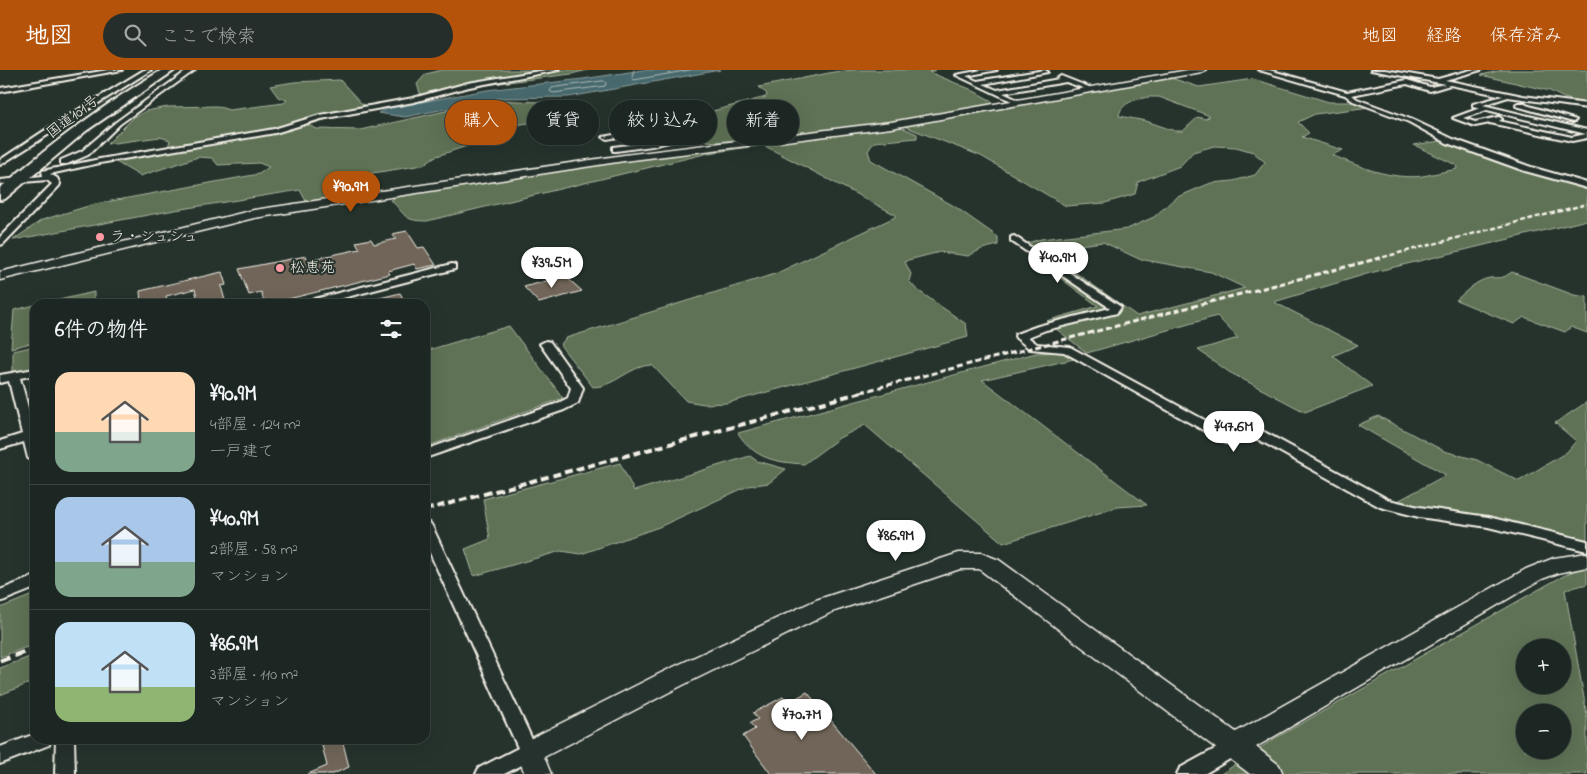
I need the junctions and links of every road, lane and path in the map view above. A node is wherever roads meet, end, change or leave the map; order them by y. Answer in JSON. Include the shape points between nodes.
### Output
{"nodes":[{"id":1,"x":119,"y":70,"type":"edge"},
{"id":2,"x":148,"y":70,"type":"edge"},
{"id":3,"x":170,"y":70,"type":"edge"},
{"id":4,"x":192,"y":70,"type":"edge"},
{"id":5,"x":556,"y":70,"type":"edge"},
{"id":6,"x":994,"y":70,"type":"edge"},
{"id":7,"x":1202,"y":70,"type":"edge"},
{"id":8,"x":1262,"y":70,"type":"edge"},
{"id":9,"x":1374,"y":70,"type":"edge"},
{"id":10,"x":1478,"y":70,"type":"edge"},
{"id":11,"x":1043,"y":71,"type":"edge"},
{"id":12,"x":1067,"y":80,"type":"junction"},
{"id":13,"x":1436,"y":80,"type":"junction"},
{"id":14,"x":975,"y":83,"type":"junction"},
{"id":15,"x":1452,"y":83,"type":"junction"},
{"id":16,"x":1092,"y":89,"type":"junction"},
{"id":17,"x":0,"y":90,"type":"edge"},
{"id":18,"x":995,"y":92,"type":"junction"},
{"id":19,"x":1347,"y":94,"type":"junction"},
{"id":20,"x":1510,"y":96,"type":"junction"},
{"id":21,"x":1540,"y":100,"type":"junction"},
{"id":22,"x":1018,"y":102,"type":"junction"},
{"id":23,"x":1587,"y":106,"type":"edge"},
{"id":24,"x":1487,"y":108,"type":"junction"},
{"id":25,"x":1515,"y":115,"type":"junction"},
{"id":26,"x":1573,"y":120,"type":"dead end"},
{"id":27,"x":1490,"y":121,"type":"junction"},
{"id":28,"x":1543,"y":121,"type":"junction"},
{"id":29,"x":1521,"y":128,"type":"junction"},
{"id":30,"x":1575,"y":129,"type":"junction"},
{"id":31,"x":1587,"y":132,"type":"edge"},
{"id":32,"x":1552,"y":135,"type":"junction"},
{"id":33,"x":1587,"y":136,"type":"edge"},
{"id":34,"x":620,"y":153,"type":"junction"},
{"id":35,"x":0,"y":162,"type":"edge"},
{"id":36,"x":46,"y":176,"type":"junction"},
{"id":37,"x":17,"y":181,"type":"junction"},
{"id":38,"x":0,"y":182,"type":"edge"},
{"id":39,"x":1587,"y":186,"type":"edge"},
{"id":40,"x":0,"y":196,"type":"edge"},
{"id":41,"x":1014,"y":239,"type":"dead end"},
{"id":42,"x":0,"y":242,"type":"edge"},
{"id":43,"x":452,"y":267,"type":"dead end"},
{"id":44,"x":0,"y":276,"type":"edge"},
{"id":45,"x":327,"y":299,"type":"edge"},
{"id":46,"x":546,"y":344,"type":"dead end"},
{"id":47,"x":30,"y":373,"type":"edge"},
{"id":48,"x":14,"y":377,"type":"junction"},
{"id":49,"x":0,"y":379,"type":"edge"},
{"id":50,"x":29,"y":436,"type":"junction"},
{"id":51,"x":30,"y":440,"type":"edge"},
{"id":52,"x":0,"y":445,"type":"edge"},
{"id":53,"x":430,"y":452,"type":"edge"},
{"id":54,"x":430,"y":537,"type":"edge"},
{"id":55,"x":1587,"y":546,"type":"edge"},
{"id":56,"x":1587,"y":560,"type":"edge"},
{"id":57,"x":30,"y":584,"type":"edge"},
{"id":58,"x":0,"y":596,"type":"edge"},
{"id":59,"x":30,"y":744,"type":"edge"},
{"id":60,"x":65,"y":744,"type":"edge"},
{"id":61,"x":1235,"y":746,"type":"junction"},
{"id":62,"x":0,"y":756,"type":"edge"},
{"id":63,"x":534,"y":763,"type":"edge"},
{"id":64,"x":65,"y":774,"type":"edge"},
{"id":65,"x":486,"y":774,"type":"edge"},
{"id":66,"x":1187,"y":774,"type":"edge"},
{"id":67,"x":1270,"y":774,"type":"edge"}],
"edges":[{"from":1,"to":17,"type":"street"},
{"from":2,"to":35,"type":"street"},
{"from":3,"to":37,"type":"highway","name":"国道101号","via":[[110,109]]},
{"from":4,"to":36,"type":"street","via":[[118,123],[85,153],[51,167]]},
{"from":5,"to":36,"type":"street","via":[[320,116],[276,131],[100,161]]},
{"from":6,"to":14,"type":"street","via":[[959,75]]},
{"from":7,"to":16,"type":"street"},
{"from":8,"to":19,"type":"street"},
{"from":9,"to":13,"type":"street"},
{"from":10,"to":13,"type":"street"},
{"from":11,"to":12,"type":"street"},
{"from":11,"to":14,"type":"street"},
{"from":12,"to":16,"type":"street"},
{"from":12,"to":18,"type":"street"},
{"from":13,"to":15,"type":"street"},
{"from":14,"to":18,"type":"street"},
{"from":15,"to":19,"type":"street","via":[[1430,89],[1407,82]]},
{"from":15,"to":20,"type":"street"},
{"from":16,"to":22,"type":"street"},
{"from":18,"to":22,"type":"street"},
{"from":19,"to":39,"type":"street","via":[[1450,141]]},
{"from":20,"to":21,"type":"street"},
{"from":20,"to":24,"type":"street","via":[[1475,105]]},
{"from":21,"to":23,"type":"street"},
{"from":21,"to":26,"type":"street","via":[[1518,105]]},
{"from":22,"to":34,"type":"street","via":[[891,125]]},
{"from":24,"to":25,"type":"street"},
{"from":24,"to":27,"type":"street","via":[[1456,118],[1475,124]]},
{"from":25,"to":27,"type":"street"},
{"from":25,"to":28,"type":"street"},
{"from":27,"to":29,"type":"street"},
{"from":28,"to":29,"type":"street"},
{"from":28,"to":30,"type":"street"},
{"from":29,"to":32,"type":"street"},
{"from":30,"to":31,"type":"street"},
{"from":30,"to":32,"type":"street"},
{"from":32,"to":33,"type":"street","via":[[1572,140]]},
{"from":34,"to":34,"type":"street","via":[[606,136],[690,122],[703,127],[700,133]]},
{"from":34,"to":44,"type":"street","via":[[247,216]]},
{"from":36,"to":37,"type":"street"},
{"from":36,"to":42,"type":"street","via":[[56,184]]},
{"from":37,"to":38,"type":"street"},
{"from":37,"to":40,"type":"highway","name":"国道101号"},
{"from":41,"to":55,"type":"street","via":[[1116,307],[1113,311],[1020,336],[1034,347],[1066,349],[1231,440],[1253,431],[1385,504],[1488,522]]},
{"from":43,"to":45,"type":"street"},
{"from":46,"to":53,"type":"street","via":[[578,388],[574,400]]},
{"from":47,"to":48,"type":"street"},
{"from":48,"to":49,"type":"street"},
{"from":48,"to":50,"type":"street"},
{"from":50,"to":51,"type":"street"},
{"from":50,"to":52,"type":"street"},
{"from":54,"to":63,"type":"street"},
{"from":56,"to":61,"type":"street","via":[[1554,566],[1534,574]]},
{"from":57,"to":58,"type":"street"},
{"from":59,"to":62,"type":"street"},
{"from":60,"to":64,"type":"street"},
{"from":61,"to":63,"type":"street","via":[[991,565],[970,560],[824,606],[674,678]]},
{"from":61,"to":66,"type":"street"},
{"from":61,"to":67,"type":"street"},
{"from":63,"to":65,"type":"street"}]}
